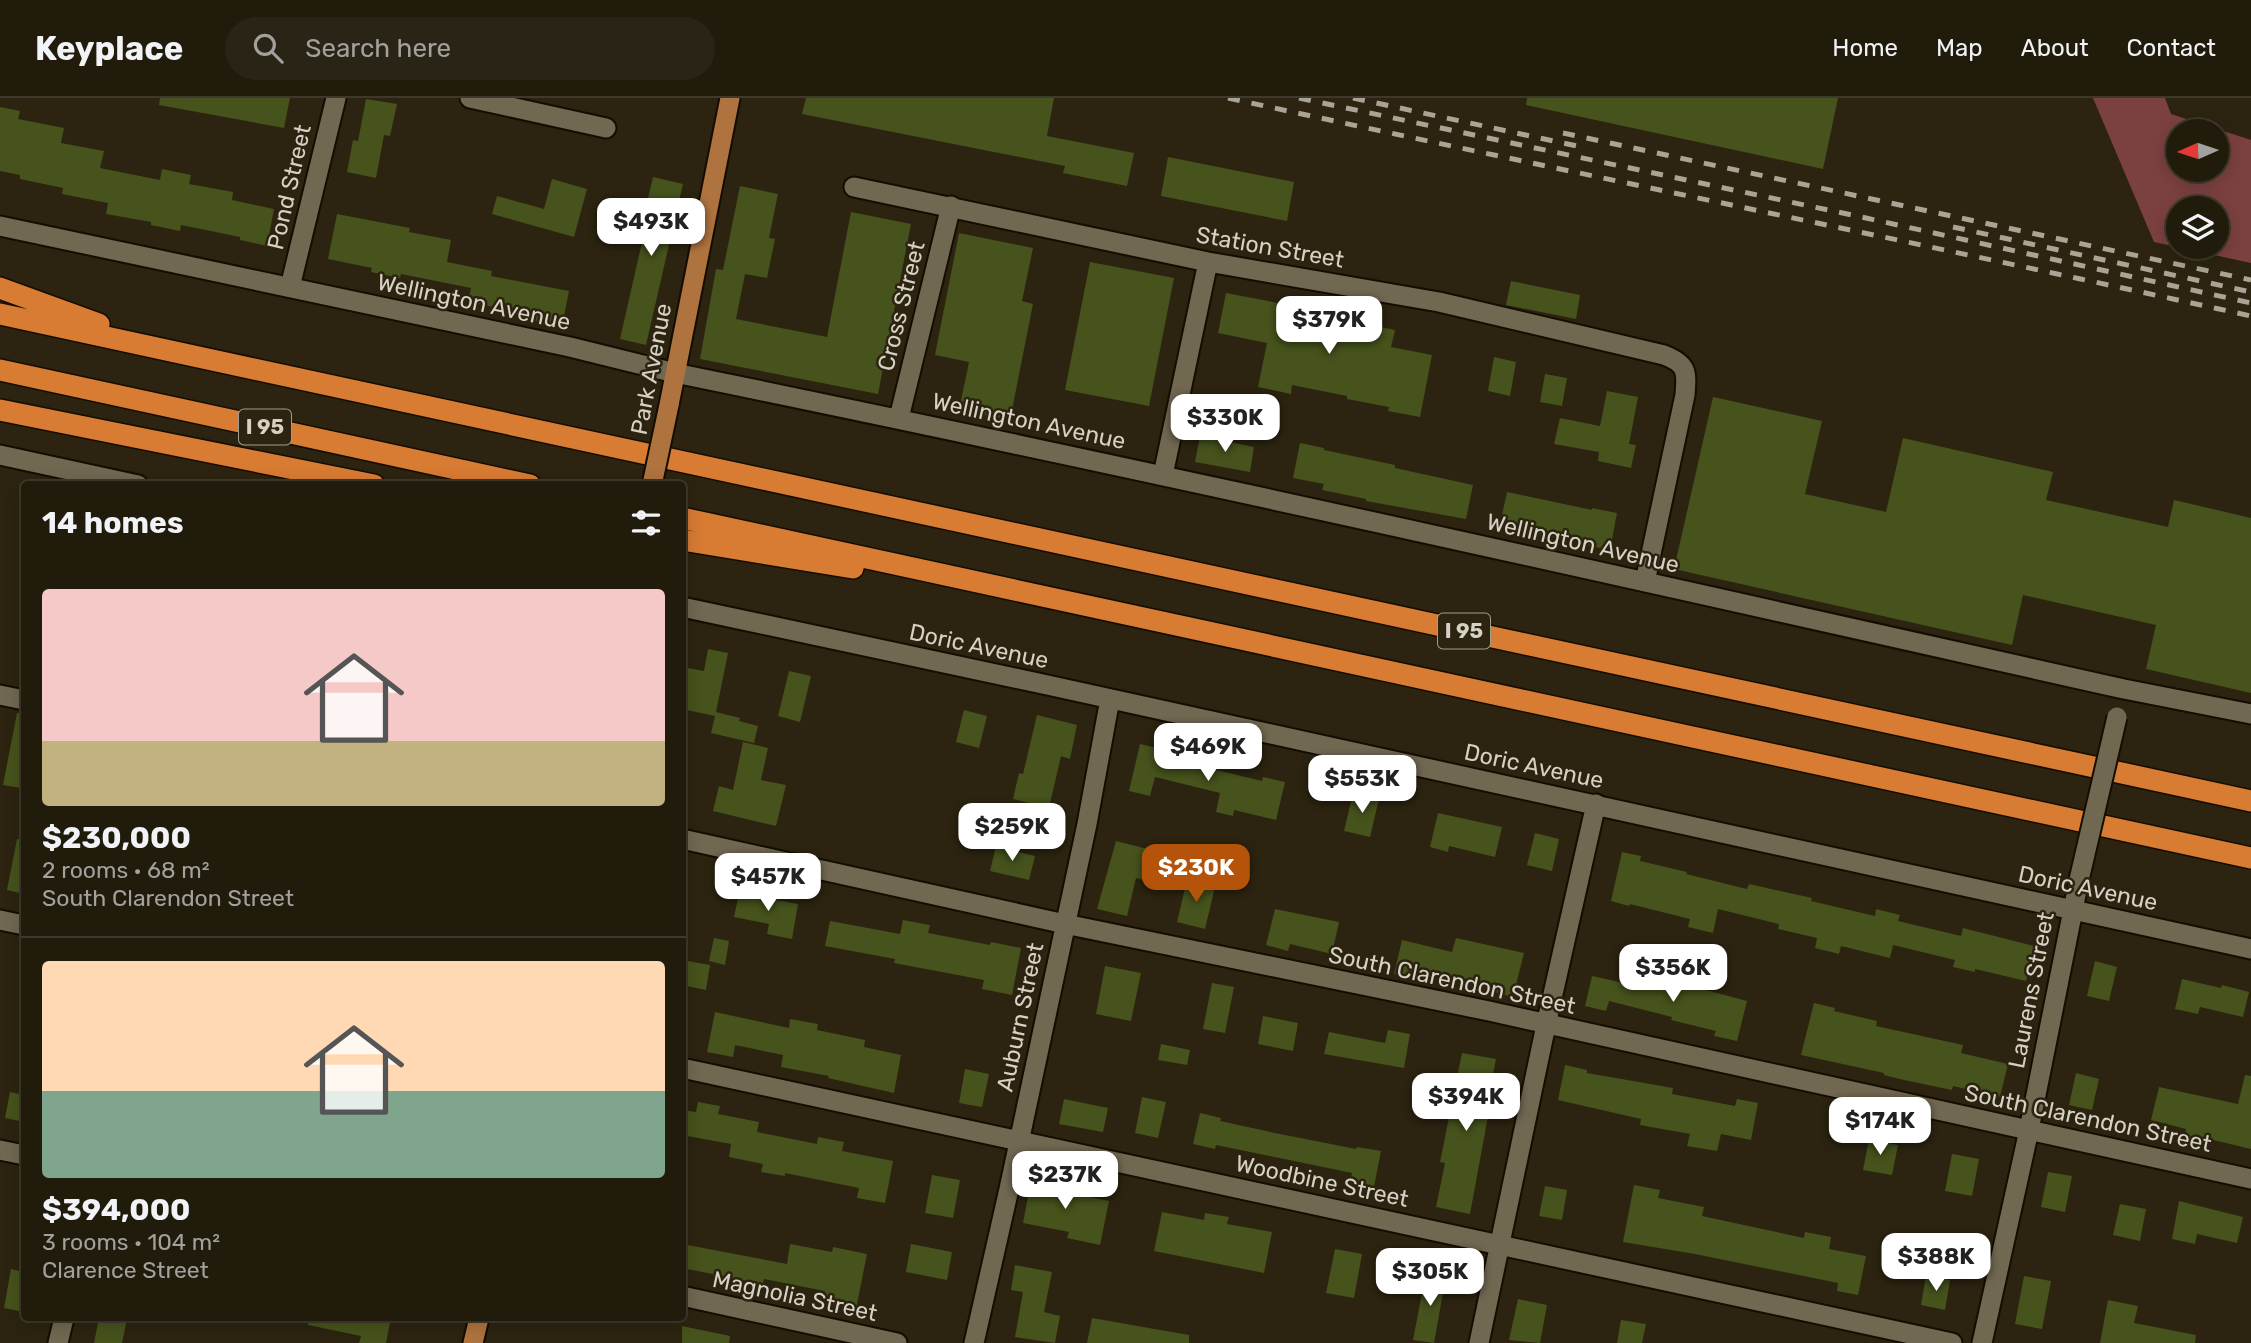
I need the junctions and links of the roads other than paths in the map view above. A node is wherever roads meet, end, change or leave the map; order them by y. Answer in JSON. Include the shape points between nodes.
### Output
{"nodes":[{"id":1,"x":336,"y":98,"type":"edge"},
{"id":2,"x":470,"y":98,"type":"edge"},
{"id":3,"x":730,"y":98,"type":"edge"},
{"id":4,"x":606,"y":128,"type":"dead end"},
{"id":5,"x":853,"y":187,"type":"dead end"},
{"id":6,"x":951,"y":206,"type":"junction"},
{"id":7,"x":0,"y":226,"type":"edge"},
{"id":8,"x":1208,"y":262,"type":"junction"},
{"id":9,"x":290,"y":287,"type":"junction"},
{"id":10,"x":0,"y":288,"type":"edge"},
{"id":11,"x":0,"y":314,"type":"edge"},
{"id":12,"x":170,"y":351,"type":"junction"},
{"id":13,"x":0,"y":370,"type":"edge"},
{"id":14,"x":675,"y":373,"type":"junction"},
{"id":15,"x":0,"y":410,"type":"edge"},
{"id":16,"x":0,"y":418,"type":"edge"},
{"id":17,"x":899,"y":418,"type":"junction"},
{"id":18,"x":0,"y":455,"type":"edge"},
{"id":19,"x":222,"y":455,"type":"junction"},
{"id":20,"x":1163,"y":475,"type":"junction"},
{"id":21,"x":120,"y":481,"type":"edge"},
{"id":22,"x":354,"y":481,"type":"edge"},
{"id":23,"x":512,"y":481,"type":"edge"},
{"id":24,"x":653,"y":481,"type":"edge"},
{"id":25,"x":686,"y":519,"type":"edge"},
{"id":26,"x":686,"y":541,"type":"edge"},
{"id":27,"x":1644,"y":582,"type":"junction"},
{"id":28,"x":686,"y":608,"type":"edge"},
{"id":29,"x":1138,"y":616,"type":"junction"},
{"id":30,"x":2124,"y":689,"type":"junction"},
{"id":31,"x":0,"y":695,"type":"edge"},
{"id":32,"x":21,"y":699,"type":"edge"},
{"id":33,"x":1110,"y":699,"type":"junction"},
{"id":34,"x":2251,"y":714,"type":"edge"},
{"id":35,"x":2251,"y":801,"type":"edge"},
{"id":36,"x":1597,"y":804,"type":"junction"},
{"id":37,"x":686,"y":840,"type":"edge"},
{"id":38,"x":2251,"y":858,"type":"edge"},
{"id":39,"x":2072,"y":910,"type":"junction"},
{"id":40,"x":0,"y":920,"type":"edge"},
{"id":41,"x":1065,"y":923,"type":"junction"},
{"id":42,"x":21,"y":924,"type":"edge"},
{"id":43,"x":2251,"y":949,"type":"edge"},
{"id":44,"x":1546,"y":1025,"type":"junction"},
{"id":45,"x":686,"y":1069,"type":"edge"},
{"id":46,"x":2029,"y":1130,"type":"junction"},
{"id":47,"x":1019,"y":1142,"type":"junction"},
{"id":48,"x":0,"y":1150,"type":"edge"},
{"id":49,"x":21,"y":1154,"type":"edge"},
{"id":50,"x":2251,"y":1179,"type":"edge"},
{"id":51,"x":1500,"y":1244,"type":"junction"},
{"id":52,"x":686,"y":1297,"type":"edge"},
{"id":53,"x":63,"y":1321,"type":"edge"},
{"id":54,"x":478,"y":1321,"type":"edge"},
{"id":55,"x":58,"y":1343,"type":"edge"},
{"id":56,"x":473,"y":1343,"type":"edge"},
{"id":57,"x":897,"y":1343,"type":"edge"},
{"id":58,"x":974,"y":1343,"type":"edge"},
{"id":59,"x":1479,"y":1343,"type":"edge"},
{"id":60,"x":1952,"y":1343,"type":"edge"},
{"id":61,"x":1982,"y":1343,"type":"edge"}],
"edges":[{"from":1,"to":9,"type":"street","name":"Pond Street"},
{"from":2,"to":4,"type":"street"},
{"from":3,"to":14,"type":"main road","name":"Park Avenue"},
{"from":5,"to":6,"type":"street","name":"Station Street"},
{"from":6,"to":8,"type":"street","name":"Station Street"},
{"from":6,"to":17,"type":"street","name":"Cross Street"},
{"from":7,"to":9,"type":"street","name":"Wellington Avenue"},
{"from":8,"to":20,"type":"street"},
{"from":8,"to":27,"type":"street","name":"Station Street","via":[[1440,302],[1682,363],[1685,395]]},
{"from":9,"to":14,"type":"street","name":"Wellington Avenue"},
{"from":10,"to":12,"type":"highway"},
{"from":11,"to":12,"type":"highway","number":"I 95"},
{"from":12,"to":35,"type":"highway","number":"I 95"},
{"from":13,"to":23,"type":"highway","number":"I 95"},
{"from":14,"to":17,"type":"street","name":"Wellington Avenue"},
{"from":14,"to":24,"type":"main road","name":"Park Avenue","bridge":true},
{"from":15,"to":19,"type":"highway"},
{"from":16,"to":19,"type":"highway"},
{"from":17,"to":20,"type":"street","name":"Wellington Avenue"},
{"from":18,"to":21,"type":"street"},
{"from":19,"to":22,"type":"highway"},
{"from":20,"to":27,"type":"street","name":"Wellington Avenue"},
{"from":25,"to":29,"type":"highway","number":"I 95"},
{"from":26,"to":29,"type":"highway"},
{"from":27,"to":30,"type":"street","name":"Wellington Avenue"},
{"from":28,"to":33,"type":"street","name":"Doric Avenue"},
{"from":29,"to":38,"type":"highway","number":"I 95"},
{"from":30,"to":34,"type":"street","name":"Wellington Avenue"},
{"from":30,"to":39,"type":"street","name":"Laurens Street","bridge":true},
{"from":31,"to":32,"type":"street"},
{"from":33,"to":36,"type":"street","name":"Doric Avenue"},
{"from":33,"to":41,"type":"street","name":"Auburn Street"},
{"from":36,"to":39,"type":"street","name":"Doric Avenue"},
{"from":36,"to":44,"type":"street"},
{"from":37,"to":41,"type":"street","name":"South Clarendon Street"},
{"from":39,"to":43,"type":"street","name":"Doric Avenue"},
{"from":39,"to":46,"type":"street","name":"Laurens Street"},
{"from":40,"to":42,"type":"street"},
{"from":41,"to":44,"type":"street","name":"South Clarendon Street"},
{"from":41,"to":47,"type":"street","name":"Auburn Street"},
{"from":44,"to":46,"type":"street","name":"South Clarendon Street"},
{"from":44,"to":51,"type":"street"},
{"from":45,"to":47,"type":"street","name":"Woodbine Street"},
{"from":46,"to":50,"type":"street","name":"South Clarendon Street"},
{"from":46,"to":61,"type":"street","name":"Laurens Street"},
{"from":47,"to":51,"type":"street","name":"Woodbine Street"},
{"from":47,"to":58,"type":"street","name":"Auburn Street"},
{"from":48,"to":49,"type":"street"},
{"from":51,"to":59,"type":"street"},
{"from":51,"to":60,"type":"street","name":"Woodbine Street"},
{"from":52,"to":57,"type":"street","name":"Magnolia Street"},
{"from":53,"to":55,"type":"street"},
{"from":54,"to":56,"type":"main road"}]}
